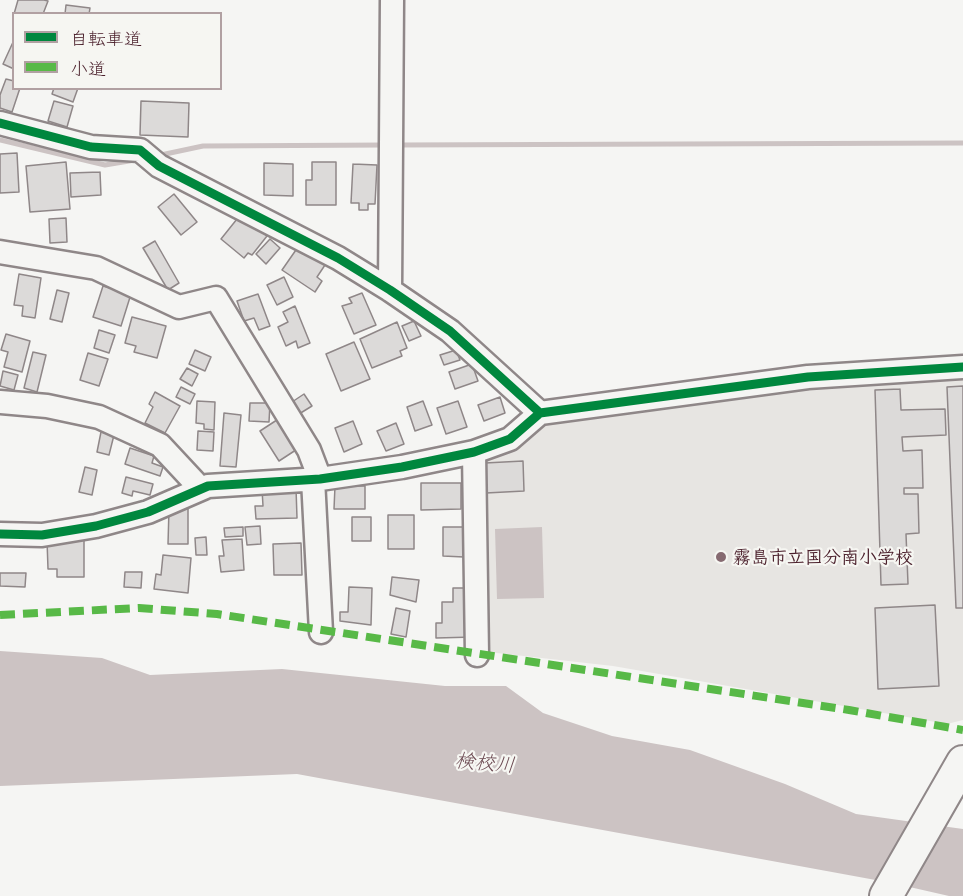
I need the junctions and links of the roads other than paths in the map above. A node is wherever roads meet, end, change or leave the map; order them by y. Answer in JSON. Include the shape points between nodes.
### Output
{"nodes":[{"id":1,"x":392,"y":0,"type":"edge"},
{"id":2,"x":0,"y":123,"type":"edge"},
{"id":3,"x":0,"y":252,"type":"edge"},
{"id":4,"x":390,"y":290,"type":"junction"},
{"id":5,"x":963,"y":367,"type":"edge"},
{"id":6,"x":0,"y":402,"type":"edge"},
{"id":7,"x":540,"y":414,"type":"junction"},
{"id":8,"x":474,"y":452,"type":"junction"},
{"id":9,"x":317,"y":479,"type":"junction"},
{"id":10,"x":201,"y":489,"type":"junction"},
{"id":11,"x":0,"y":534,"type":"edge"},
{"id":12,"x":321,"y":632,"type":"dead end"},
{"id":13,"x":477,"y":655,"type":"dead end"},
{"id":14,"x":963,"y":762,"type":"edge"},
{"id":15,"x":886,"y":896,"type":"edge"}],
"edges":[{"from":1,"to":4,"type":"street"},
{"from":2,"to":4,"type":"street","via":[[91,147],[140,150],[159,166],[338,258]]},
{"from":3,"to":9,"type":"street","via":[[96,268],[179,307],[216,298],[309,450]]},
{"from":4,"to":7,"type":"street","via":[[450,331]]},
{"from":5,"to":7,"type":"street","via":[[808,377]]},
{"from":6,"to":10,"type":"street","via":[[47,406],[99,417],[160,445]]},
{"from":7,"to":8,"type":"street","via":[[510,439]]},
{"from":8,"to":9,"type":"street"},
{"from":8,"to":13,"type":"street"},
{"from":9,"to":10,"type":"street","via":[[235,482]]},
{"from":9,"to":12,"type":"street"},
{"from":10,"to":11,"type":"street","via":[[148,512],[104,524],[42,536]]},
{"from":14,"to":15,"type":"main road"}]}
